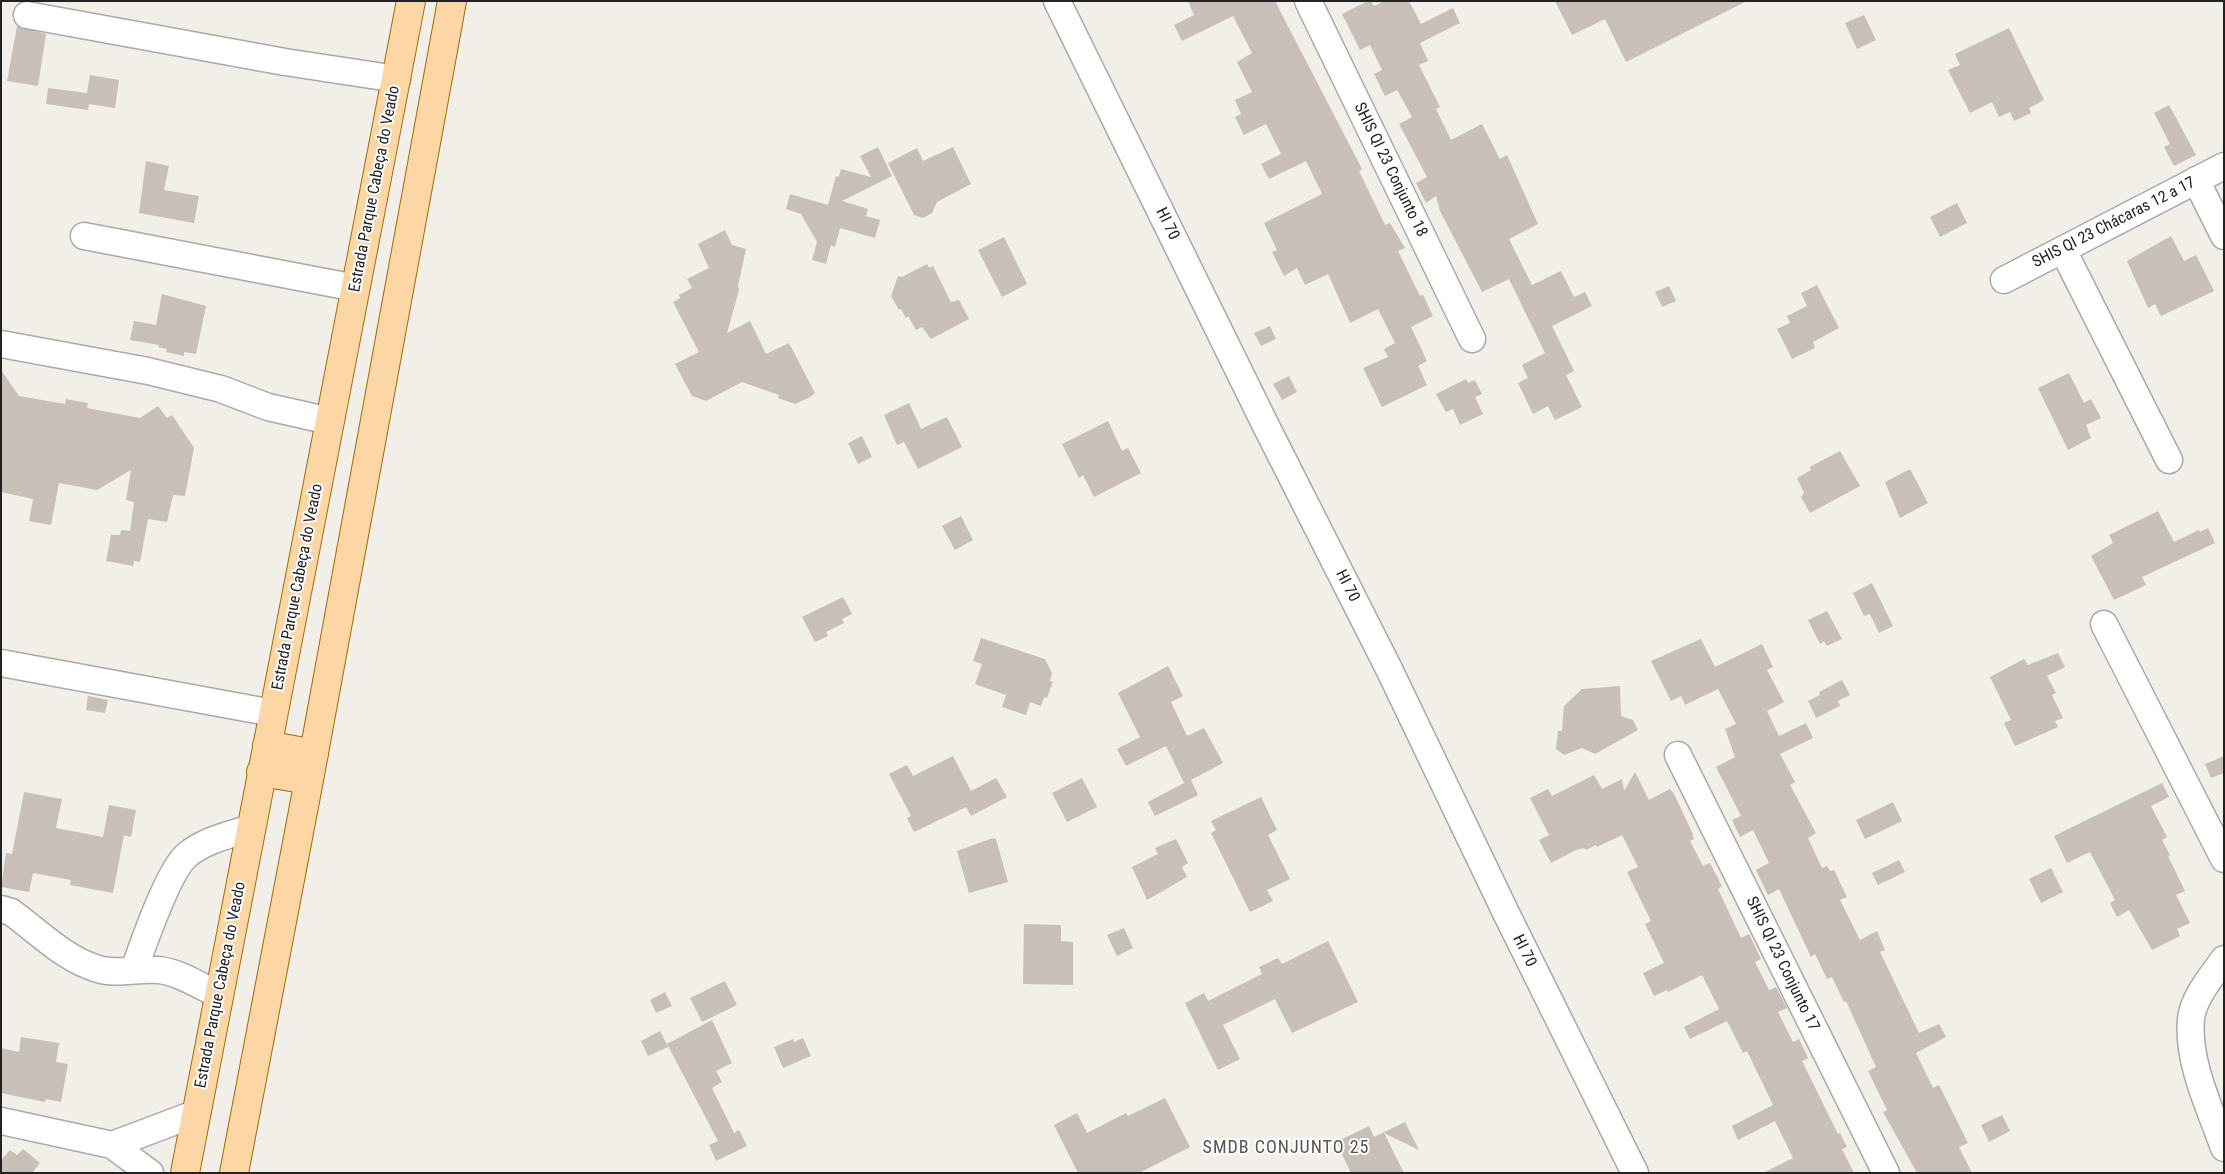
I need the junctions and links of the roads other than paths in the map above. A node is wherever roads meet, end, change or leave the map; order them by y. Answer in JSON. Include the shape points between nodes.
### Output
{"nodes":[{"id":1,"x":411,"y":1,"type":"edge"},
{"id":2,"x":452,"y":1,"type":"edge"},
{"id":3,"x":1057,"y":1,"type":"edge"},
{"id":4,"x":1308,"y":1,"type":"edge"},
{"id":5,"x":27,"y":15,"type":"dead end"},
{"id":6,"x":397,"y":79,"type":"junction"},
{"id":7,"x":2224,"y":166,"type":"edge"},
{"id":8,"x":2196,"y":180,"type":"junction"},
{"id":9,"x":84,"y":236,"type":"dead end"},
{"id":10,"x":2224,"y":236,"type":"edge"},
{"id":11,"x":2063,"y":250,"type":"junction"},
{"id":12,"x":2004,"y":280,"type":"dead end"},
{"id":13,"x":356,"y":288,"type":"junction"},
{"id":14,"x":1472,"y":339,"type":"dead end"},
{"id":15,"x":1,"y":344,"type":"edge"},
{"id":16,"x":330,"y":421,"type":"junction"},
{"id":17,"x":2169,"y":460,"type":"dead end"},
{"id":18,"x":2104,"y":624,"type":"dead end"},
{"id":19,"x":1,"y":663,"type":"edge"},
{"id":20,"x":273,"y":713,"type":"junction"},
{"id":21,"x":267,"y":744,"type":"junction"},
{"id":22,"x":1678,"y":755,"type":"dead end"},
{"id":23,"x":311,"y":767,"type":"junction"},
{"id":24,"x":261,"y":772,"type":"junction"},
{"id":25,"x":251,"y":828,"type":"junction"},
{"id":26,"x":2224,"y":859,"type":"edge"},
{"id":27,"x":1,"y":909,"type":"edge"},
{"id":28,"x":2224,"y":959,"type":"edge"},
{"id":29,"x":134,"y":970,"type":"junction"},
{"id":30,"x":219,"y":995,"type":"junction"},
{"id":31,"x":197,"y":1113,"type":"junction"},
{"id":32,"x":1,"y":1121,"type":"edge"},
{"id":33,"x":112,"y":1145,"type":"junction"},
{"id":34,"x":2224,"y":1148,"type":"edge"},
{"id":35,"x":150,"y":1173,"type":"edge"},
{"id":36,"x":185,"y":1173,"type":"edge"},
{"id":37,"x":234,"y":1173,"type":"edge"},
{"id":38,"x":1635,"y":1173,"type":"edge"},
{"id":39,"x":1886,"y":1173,"type":"edge"}],
"edges":[{"from":1,"to":6,"type":"main road","name":"Estrada Parque Cabeça do Veado"},
{"from":2,"to":23,"type":"main road"},
{"from":3,"to":38,"type":"street","name":"HI 70"},
{"from":4,"to":14,"type":"street","name":"SHIS QI 23 Conjunto 18"},
{"from":5,"to":6,"type":"street"},
{"from":6,"to":13,"type":"main road","name":"Estrada Parque Cabeça do Veado"},
{"from":7,"to":8,"type":"street","name":"SHIS QI 23 Chácaras 12 a 17"},
{"from":8,"to":10,"type":"street"},
{"from":8,"to":11,"type":"street","name":"SHIS QI 23 Chácaras 12 a 17"},
{"from":9,"to":13,"type":"street"},
{"from":11,"to":12,"type":"street","name":"SHIS QI 23 Chácaras 12 a 17"},
{"from":11,"to":17,"type":"street"},
{"from":13,"to":16,"type":"main road","name":"Estrada Parque Cabeça do Veado"},
{"from":15,"to":16,"type":"street","via":[[148,371],[221,389],[268,407]]},
{"from":16,"to":20,"type":"main road","name":"Estrada Parque Cabeça do Veado"},
{"from":18,"to":26,"type":"street"},
{"from":19,"to":20,"type":"street"},
{"from":20,"to":21,"type":"main road","name":"Estrada Parque Cabeça do Veado"},
{"from":21,"to":23,"type":"main road"},
{"from":21,"to":24,"type":"main road","name":"Estrada Parque Cabeça do Veado"},
{"from":22,"to":39,"type":"street","name":"SHIS QI 23 Conjunto 17"},
{"from":23,"to":24,"type":"main road"},
{"from":23,"to":37,"type":"main road"},
{"from":24,"to":25,"type":"main road","name":"Estrada Parque Cabeça do Veado"},
{"from":25,"to":29,"type":"street","via":[[215,840],[185,857],[170,882]]},
{"from":25,"to":30,"type":"main road","name":"Estrada Parque Cabeça do Veado"},
{"from":27,"to":29,"type":"street","via":[[11,912],[66,954],[88,966],[115,972]]},
{"from":28,"to":34,"type":"street","via":[[2203,989],[2191,1018],[2197,1070]]},
{"from":29,"to":30,"type":"street","via":[[173,973]]},
{"from":30,"to":31,"type":"main road","name":"Estrada Parque Cabeça do Veado"},
{"from":31,"to":33,"type":"street"},
{"from":31,"to":36,"type":"main road","name":"Estrada Parque Cabeça do Veado"},
{"from":32,"to":33,"type":"street"},
{"from":33,"to":35,"type":"street"}]}
